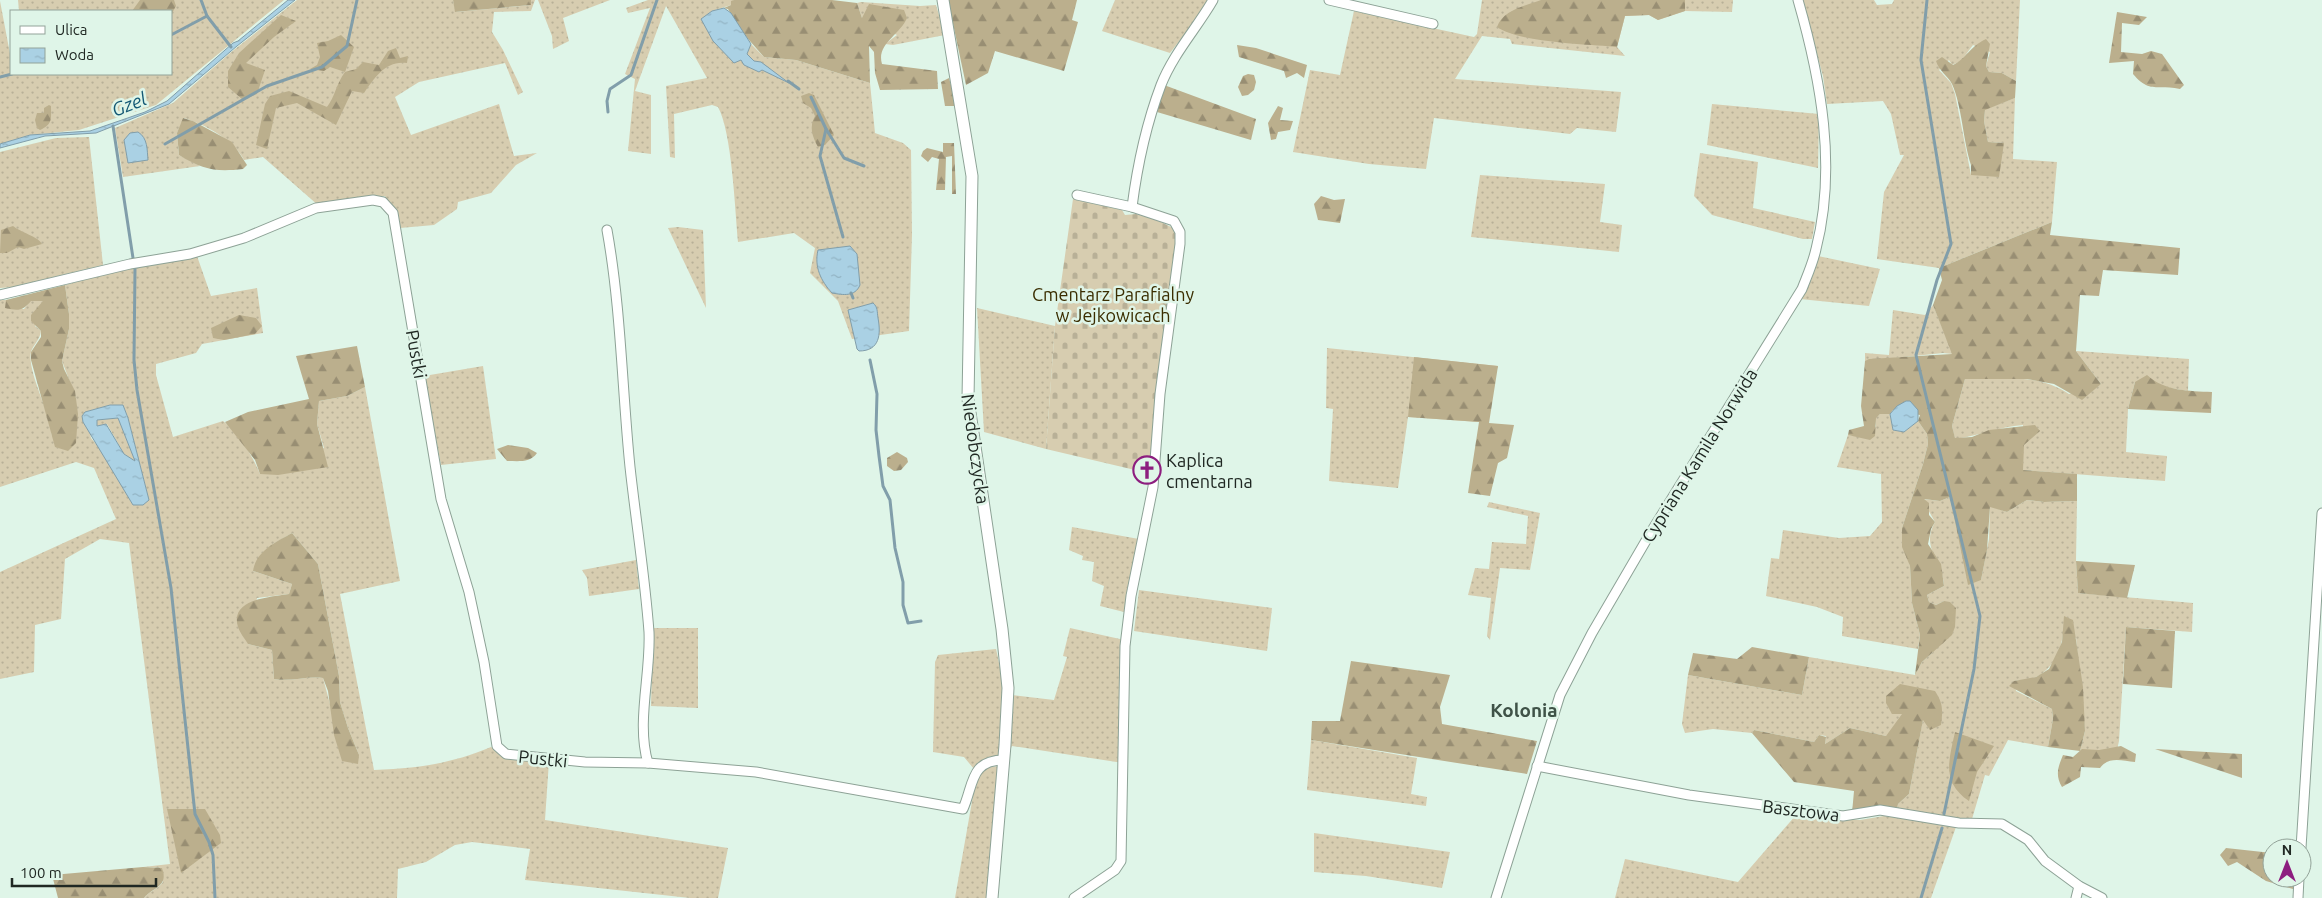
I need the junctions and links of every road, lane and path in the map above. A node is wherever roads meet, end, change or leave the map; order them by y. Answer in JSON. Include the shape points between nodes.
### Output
{"nodes":[{"id":1,"x":943,"y":0,"type":"edge"},
{"id":2,"x":1213,"y":0,"type":"edge"},
{"id":3,"x":1329,"y":0,"type":"edge"},
{"id":4,"x":1798,"y":0,"type":"edge"},
{"id":5,"x":1433,"y":24,"type":"dead end"},
{"id":6,"x":1077,"y":194,"type":"dead end"},
{"id":7,"x":1132,"y":207,"type":"junction"},
{"id":8,"x":607,"y":230,"type":"dead end"},
{"id":9,"x":0,"y":295,"type":"edge"},
{"id":10,"x":2322,"y":513,"type":"edge"},
{"id":11,"x":1004,"y":760,"type":"junction"},
{"id":12,"x":648,"y":763,"type":"junction"},
{"id":13,"x":1537,"y":766,"type":"junction"},
{"id":14,"x":2302,"y":838,"type":"edge"},
{"id":15,"x":2079,"y":886,"type":"junction"},
{"id":16,"x":992,"y":898,"type":"edge"},
{"id":17,"x":1074,"y":898,"type":"edge"},
{"id":18,"x":1496,"y":898,"type":"edge"},
{"id":19,"x":2076,"y":898,"type":"edge"},
{"id":20,"x":2102,"y":898,"type":"edge"}],
"edges":[{"from":1,"to":11,"type":"street","name":"Niedobczycka","via":[[972,176],[968,399],[1008,688]]},
{"from":2,"to":7,"type":"street","via":[[1162,84],[1136,179]]},
{"from":3,"to":5,"type":"street"},
{"from":4,"to":13,"type":"street","name":"Cypriana Kamila Norwida","via":[[1822,100],[1824,208],[1816,250],[1802,289],[1592,633],[1560,695]]},
{"from":6,"to":7,"type":"street"},
{"from":7,"to":17,"type":"street","via":[[1174,221],[1180,232],[1180,244],[1160,394],[1153,486],[1131,596],[1125,646],[1121,861],[1115,870]]},
{"from":8,"to":12,"type":"street","via":[[614,268],[630,467],[649,632],[643,746]]},
{"from":9,"to":12,"type":"street","name":"Pustki","via":[[130,264],[190,254],[244,238],[316,208],[373,200],[389,206],[393,212],[442,499],[478,636],[497,746],[506,754],[584,762]]},
{"from":10,"to":14,"type":"street"},
{"from":11,"to":12,"type":"street","name":"Pustki","via":[[986,762],[980,767],[963,808],[756,772]]},
{"from":11,"to":16,"type":"street","name":"Niedobczycka"},
{"from":13,"to":15,"type":"street","name":"Basztowa","via":[[1689,795],[1843,816],[1880,810],[1959,824],[2002,824],[2028,840],[2045,861]]},
{"from":13,"to":18,"type":"street","name":"Cypriana Kamila Norwida"},
{"from":15,"to":19,"type":"street"},
{"from":15,"to":20,"type":"street","name":"Basztowa"}]}
